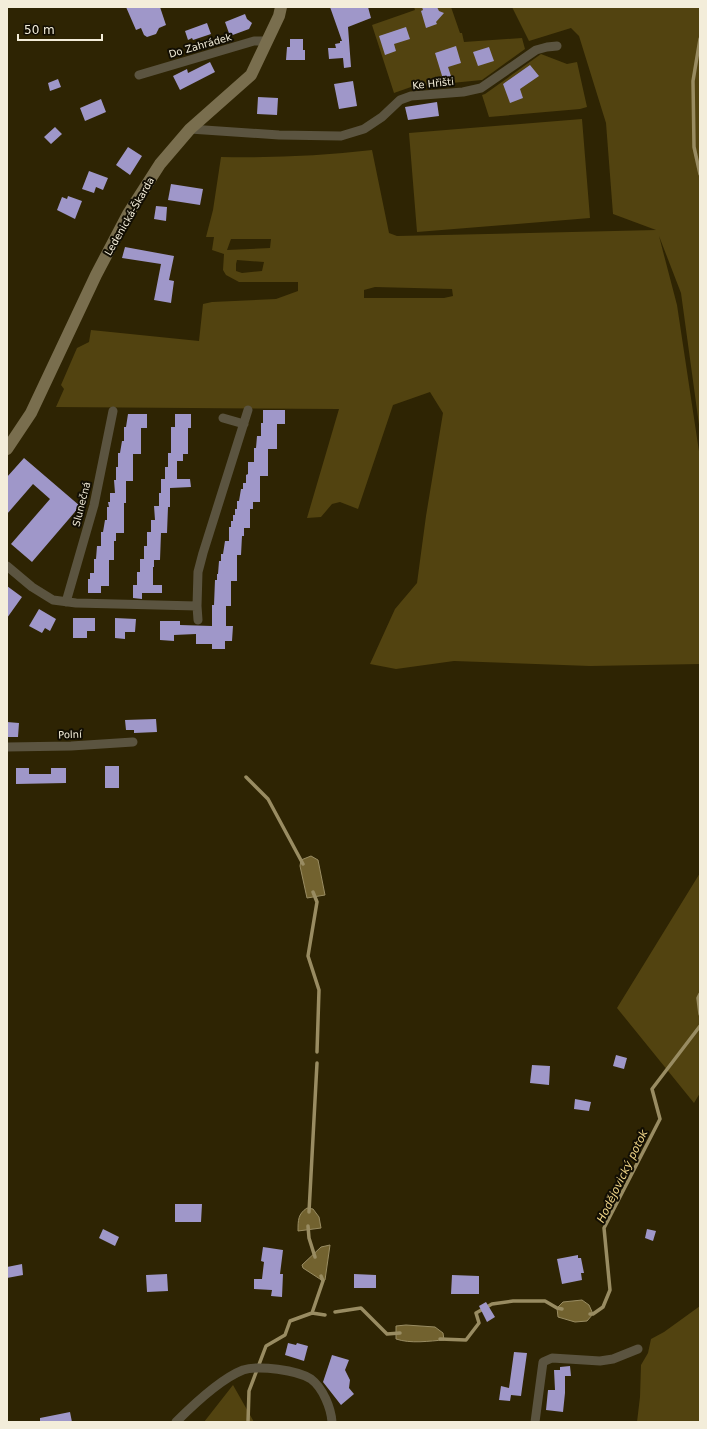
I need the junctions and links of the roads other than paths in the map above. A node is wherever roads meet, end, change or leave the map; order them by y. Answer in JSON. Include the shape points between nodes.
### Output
{"nodes":[{"id":1,"x":281,"y":7,"type":"edge"},
{"id":2,"x":267,"y":41,"type":"junction"},
{"id":3,"x":557,"y":46,"type":"dead end"},
{"id":4,"x":139,"y":75,"type":"dead end"},
{"id":5,"x":190,"y":129,"type":"junction"},
{"id":6,"x":248,"y":410,"type":"dead end"},
{"id":7,"x":113,"y":411,"type":"dead end"},
{"id":8,"x":223,"y":418,"type":"dead end"},
{"id":9,"x":244,"y":424,"type":"junction"},
{"id":10,"x":7,"y":449,"type":"edge"},
{"id":11,"x":7,"y":566,"type":"edge"},
{"id":12,"x":66,"y":602,"type":"junction"},
{"id":13,"x":197,"y":606,"type":"junction"},
{"id":14,"x":198,"y":620,"type":"dead end"},
{"id":15,"x":133,"y":742,"type":"dead end"},
{"id":16,"x":7,"y":746,"type":"edge"},
{"id":17,"x":638,"y":1349,"type":"dead end"},
{"id":18,"x":176,"y":1422,"type":"edge"},
{"id":19,"x":332,"y":1422,"type":"edge"},
{"id":20,"x":535,"y":1422,"type":"edge"}],
"edges":[{"from":1,"to":2,"type":"main road","name":"Ledenická-Škarda"},
{"from":2,"to":4,"type":"street","name":"Do Zahrádek","via":[[254,41]]},
{"from":2,"to":5,"type":"main road","name":"Ledenická-Škarda","via":[[251,75]]},
{"from":3,"to":5,"type":"street","name":"Ke Hřišti","via":[[536,50],[481,88],[411,96],[400,100],[364,129],[341,136]]},
{"from":5,"to":10,"type":"main road","name":"Ledenická-Škarda","via":[[160,164],[128,214],[96,275],[31,413]]},
{"from":6,"to":9,"type":"street"},
{"from":7,"to":12,"type":"street","name":"Slunečná","via":[[94,505]]},
{"from":8,"to":9,"type":"street"},
{"from":9,"to":13,"type":"street","via":[[198,572]]},
{"from":11,"to":12,"type":"street","via":[[32,587],[53,600]]},
{"from":12,"to":13,"type":"street"},
{"from":13,"to":14,"type":"street"},
{"from":15,"to":16,"type":"street","name":"Polní","via":[[71,746]]},
{"from":17,"to":20,"type":"street","via":[[600,1362],[552,1358],[543,1362]]},
{"from":18,"to":19,"type":"street","via":[[227,1378],[244,1370],[264,1368],[290,1371],[311,1380],[329,1405]]}]}
